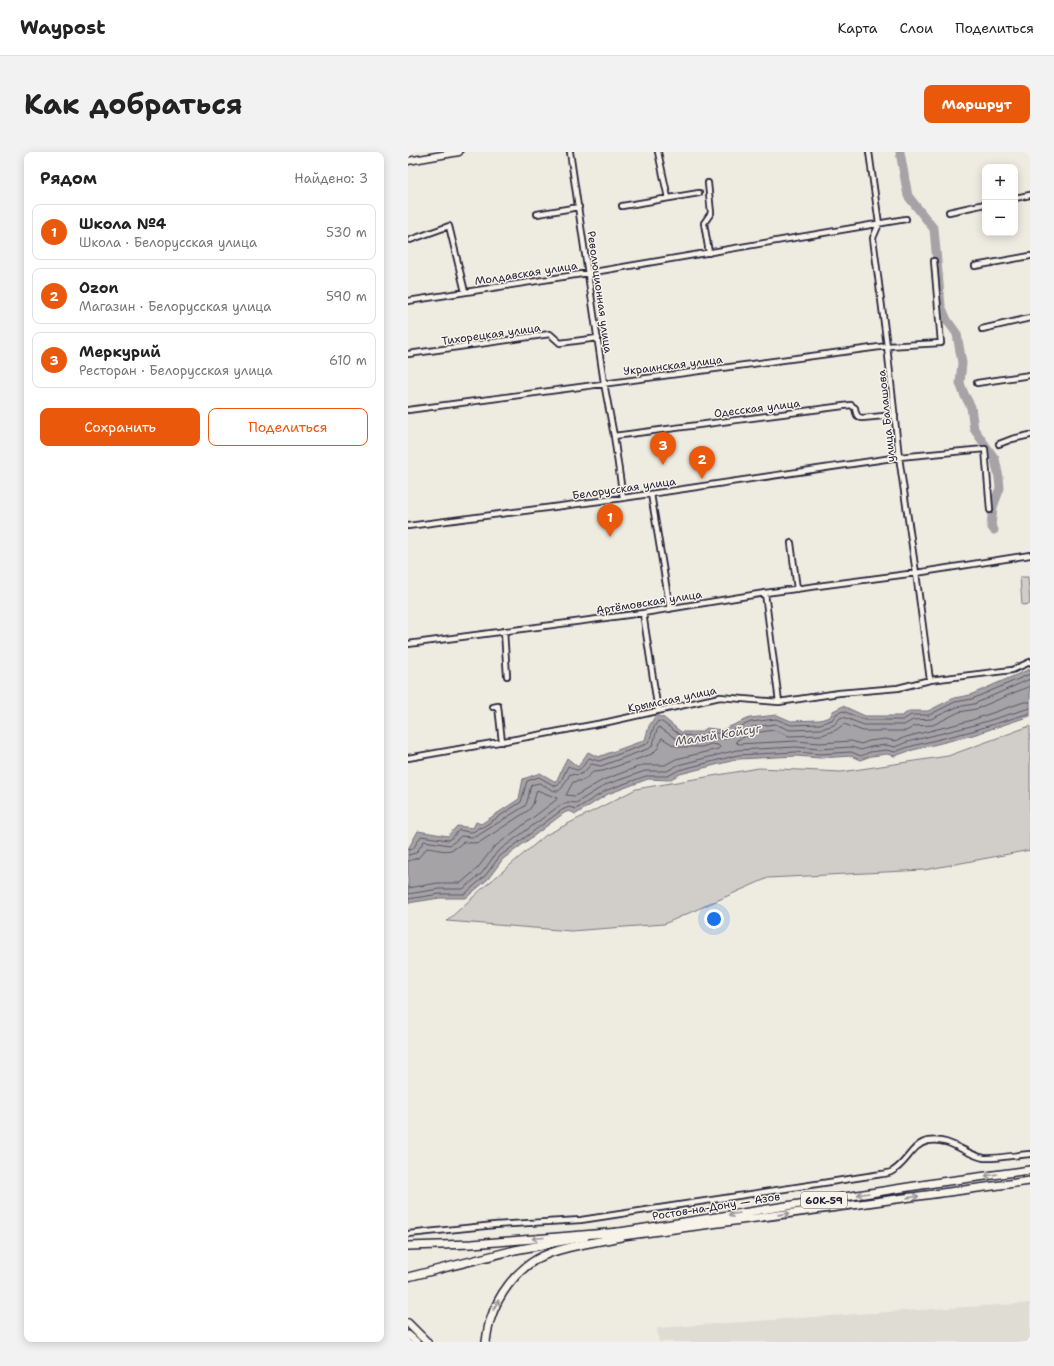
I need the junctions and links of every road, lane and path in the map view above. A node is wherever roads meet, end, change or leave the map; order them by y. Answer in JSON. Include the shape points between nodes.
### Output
{"nodes":[{"id":1,"x":459,"y":152,"type":"edge"},
{"id":2,"x":570,"y":152,"type":"edge"},
{"id":3,"x":658,"y":152,"type":"edge"},
{"id":4,"x":869,"y":152,"type":"edge"},
{"id":5,"x":408,"y":161,"type":"edge"},
{"id":6,"x":708,"y":183,"type":"dead end"},
{"id":7,"x":700,"y":193,"type":"dead end"},
{"id":8,"x":1030,"y":195,"type":"edge"},
{"id":9,"x":1018,"y":197,"type":"edge"},
{"id":10,"x":668,"y":198,"type":"junction"},
{"id":11,"x":982,"y":205,"type":"edge"},
{"id":12,"x":622,"y":206,"type":"dead end"},
{"id":13,"x":579,"y":207,"type":"junction"},
{"id":14,"x":949,"y":212,"type":"dead end"},
{"id":15,"x":537,"y":214,"type":"dead end"},
{"id":16,"x":906,"y":219,"type":"dead end"},
{"id":17,"x":879,"y":224,"type":"junction"},
{"id":18,"x":410,"y":240,"type":"dead end"},
{"id":19,"x":709,"y":253,"type":"junction"},
{"id":20,"x":1030,"y":256,"type":"edge"},
{"id":21,"x":934,"y":261,"type":"dead end"},
{"id":22,"x":975,"y":266,"type":"dead end"},
{"id":23,"x":588,"y":273,"type":"junction"},
{"id":24,"x":465,"y":292,"type":"junction"},
{"id":25,"x":408,"y":301,"type":"edge"},
{"id":26,"x":1030,"y":318,"type":"edge"},
{"id":27,"x":982,"y":329,"type":"dead end"},
{"id":28,"x":598,"y":338,"type":"junction"},
{"id":29,"x":887,"y":346,"type":"junction"},
{"id":30,"x":408,"y":354,"type":"edge"},
{"id":31,"x":1030,"y":375,"type":"edge"},
{"id":32,"x":604,"y":383,"type":"junction"},
{"id":33,"x":977,"y":383,"type":"dead end"},
{"id":34,"x":408,"y":410,"type":"edge"},
{"id":35,"x":895,"y":415,"type":"junction"},
{"id":36,"x":1030,"y":435,"type":"edge"},
{"id":37,"x":614,"y":436,"type":"junction"},
{"id":38,"x":999,"y":444,"type":"dead end"},
{"id":39,"x":900,"y":457,"type":"junction"},
{"id":40,"x":651,"y":494,"type":"junction"},
{"id":41,"x":623,"y":498,"type":"junction"},
{"id":42,"x":990,"y":510,"type":"dead end"},
{"id":43,"x":408,"y":526,"type":"edge"},
{"id":44,"x":791,"y":543,"type":"dead end"},
{"id":45,"x":1030,"y":555,"type":"edge"},
{"id":46,"x":916,"y":573,"type":"junction"},
{"id":47,"x":797,"y":589,"type":"junction"},
{"id":48,"x":765,"y":593,"type":"junction"},
{"id":49,"x":670,"y":609,"type":"junction"},
{"id":50,"x":643,"y":613,"type":"junction"},
{"id":51,"x":504,"y":632,"type":"junction"},
{"id":52,"x":408,"y":644,"type":"edge"},
{"id":53,"x":1030,"y":662,"type":"edge"},
{"id":54,"x":507,"y":676,"type":"dead end"},
{"id":55,"x":930,"y":680,"type":"junction"},
{"id":56,"x":779,"y":702,"type":"junction"},
{"id":57,"x":493,"y":707,"type":"dead end"},
{"id":58,"x":658,"y":711,"type":"junction"},
{"id":59,"x":502,"y":742,"type":"junction"},
{"id":60,"x":408,"y":758,"type":"edge"},
{"id":61,"x":1030,"y":1154,"type":"edge"},
{"id":62,"x":1030,"y":1170,"type":"edge"},
{"id":63,"x":1030,"y":1181,"type":"edge"},
{"id":64,"x":408,"y":1234,"type":"edge"},
{"id":65,"x":620,"y":1234,"type":"junction"},
{"id":66,"x":408,"y":1246,"type":"edge"},
{"id":67,"x":408,"y":1277,"type":"edge"},
{"id":68,"x":408,"y":1282,"type":"edge"},
{"id":69,"x":408,"y":1324,"type":"edge"},
{"id":70,"x":408,"y":1335,"type":"edge"},
{"id":71,"x":416,"y":1342,"type":"edge"},
{"id":72,"x":427,"y":1342,"type":"edge"},
{"id":73,"x":486,"y":1342,"type":"edge"}],
"edges":[{"from":1,"to":5,"type":"main road"},
{"from":2,"to":13,"type":"street","name":"Революционная улица"},
{"from":3,"to":10,"type":"street"},
{"from":4,"to":17,"type":"street","name":"улица Балашова"},
{"from":6,"to":19,"type":"street","via":[[711,213],[704,223]]},
{"from":7,"to":10,"type":"street"},
{"from":8,"to":9,"type":"street"},
{"from":10,"to":12,"type":"street"},
{"from":11,"to":14,"type":"street"},
{"from":13,"to":15,"type":"street"},
{"from":13,"to":23,"type":"street","name":"Революционная улица"},
{"from":16,"to":17,"type":"street","name":"Молдавская улица"},
{"from":17,"to":19,"type":"street","name":"Молдавская улица"},
{"from":17,"to":29,"type":"street","name":"улица Балашова","via":[[873,238]]},
{"from":18,"to":24,"type":"street","name":"Молдавская улица","via":[[449,226]]},
{"from":19,"to":23,"type":"street","name":"Молдавская улица"},
{"from":20,"to":22,"type":"street"},
{"from":21,"to":29,"type":"street","name":"Украинская улица","via":[[941,343]]},
{"from":23,"to":24,"type":"street","name":"Молдавская улица"},
{"from":23,"to":28,"type":"street","name":"Революционная улица"},
{"from":24,"to":25,"type":"street","name":"Молдавская улица"},
{"from":26,"to":27,"type":"street"},
{"from":28,"to":30,"type":"street","name":"Тихорецкая улица","via":[[560,343],[550,334]]},
{"from":28,"to":32,"type":"street","name":"Революционная улица"},
{"from":29,"to":32,"type":"street","name":"Украинская улица"},
{"from":29,"to":35,"type":"street","name":"улица Балашова"},
{"from":31,"to":33,"type":"street"},
{"from":32,"to":34,"type":"street","name":"Украинская улица"},
{"from":32,"to":37,"type":"street","name":"Революционная улица"},
{"from":35,"to":37,"type":"street","name":"Одесская улица","via":[[862,418],[858,417],[851,405]]},
{"from":35,"to":39,"type":"street","name":"улица Балашова"},
{"from":36,"to":38,"type":"street"},
{"from":37,"to":41,"type":"street","name":"Революционная улица"},
{"from":39,"to":40,"type":"street","name":"Белорусская улица"},
{"from":39,"to":42,"type":"street","name":"Белорусская улица","via":[[985,449]]},
{"from":39,"to":46,"type":"street","name":"улица Балашова"},
{"from":40,"to":41,"type":"street","name":"Белорусская улица"},
{"from":40,"to":49,"type":"street"},
{"from":41,"to":43,"type":"street","name":"Белорусская улица"},
{"from":44,"to":47,"type":"street"},
{"from":45,"to":46,"type":"street","name":"Артёмовская улица"},
{"from":46,"to":47,"type":"street","name":"Артёмовская улица"},
{"from":46,"to":55,"type":"street","name":"улица Балашова"},
{"from":47,"to":48,"type":"street","name":"Артёмовская улица"},
{"from":48,"to":49,"type":"street","name":"Артёмовская улица"},
{"from":48,"to":56,"type":"street"},
{"from":49,"to":50,"type":"street","name":"Артёмовская улица"},
{"from":50,"to":51,"type":"street","name":"Артёмовская улица"},
{"from":50,"to":58,"type":"street"},
{"from":51,"to":52,"type":"street","name":"Артёмовская улица"},
{"from":51,"to":54,"type":"street"},
{"from":53,"to":55,"type":"street","name":"Крымская улица","via":[[1012,670]]},
{"from":55,"to":56,"type":"street","name":"Крымская улица","via":[[898,688],[840,692]]},
{"from":56,"to":58,"type":"street","name":"Крымская улица","via":[[720,697]]},
{"from":57,"to":59,"type":"street","via":[[498,706]]},
{"from":58,"to":59,"type":"street","name":"Крымская улица"},
{"from":59,"to":60,"type":"street","name":"Крымская улица"},
{"from":61,"to":64,"type":"street","via":[[986,1158],[974,1156],[952,1144],[928,1141],[919,1145],[900,1166],[882,1174],[581,1220],[495,1224]]},
{"from":62,"to":65,"type":"main road","name":"Ростов-на-Дону — Азов","number":"60К-59","one_way":true},
{"from":65,"to":63,"type":"main road","name":"Ростов-на-Дону — Азов","number":"60К-59","one_way":true},
{"from":65,"to":66,"type":"main road","one_way":true},
{"from":65,"to":67,"type":"main road","name":"Ростов-на-Дону — Азов","number":"60К-59","via":[[515,1250]]},
{"from":65,"to":68,"type":"main road","name":"Ростов-на-Дону — Азов","number":"60К-59","via":[[516,1254]]},
{"from":73,"to":65,"type":"main road","one_way":true,"via":[[495,1305],[528,1265],[557,1251]]},
{"from":69,"to":72,"type":"main road"},
{"from":70,"to":71,"type":"main road"}]}
